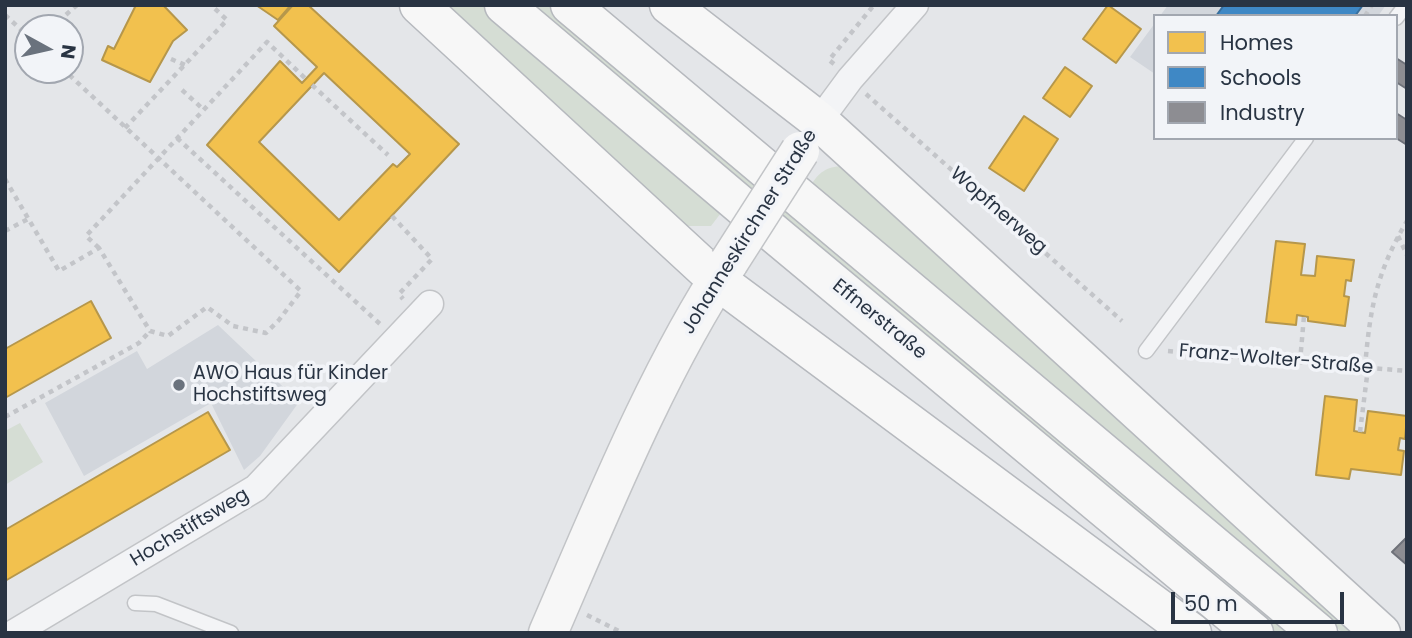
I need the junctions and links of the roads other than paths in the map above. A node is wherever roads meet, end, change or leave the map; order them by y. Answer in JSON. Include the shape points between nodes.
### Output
{"nodes":[{"id":1,"x":419,"y":5,"type":"edge"},
{"id":2,"x":505,"y":5,"type":"edge"},
{"id":3,"x":570,"y":5,"type":"edge"},
{"id":4,"x":669,"y":5,"type":"edge"},
{"id":5,"x":915,"y":5,"type":"edge"},
{"id":6,"x":810,"y":136,"type":"junction"},
{"id":7,"x":1304,"y":140,"type":"edge"},
{"id":8,"x":723,"y":271,"type":"junction"},
{"id":9,"x":424,"y":309,"type":"road end"},
{"id":10,"x":1146,"y":351,"type":"road end"},
{"id":11,"x":135,"y":603,"type":"dead end"},
{"id":12,"x":555,"y":617,"type":"edge"},
{"id":13,"x":14,"y":633,"type":"edge"},
{"id":14,"x":231,"y":633,"type":"edge"},
{"id":15,"x":1192,"y":633,"type":"edge"},
{"id":16,"x":1254,"y":633,"type":"edge"},
{"id":17,"x":1318,"y":633,"type":"edge"},
{"id":18,"x":1381,"y":633,"type":"edge"}],
"edges":[{"from":1,"to":8,"type":"main road"},
{"from":2,"to":16,"type":"main road","name":"Effnerstraße"},
{"from":3,"to":17,"type":"main road"},
{"from":4,"to":6,"type":"main road"},
{"from":5,"to":6,"type":"street","name":"Johanneskirchner Straße","via":[[850,79]]},
{"from":6,"to":8,"type":"main road","name":"Johanneskirchner Straße","bridge":true},
{"from":6,"to":18,"type":"main road"},
{"from":7,"to":10,"type":"lane"},
{"from":8,"to":12,"type":"main road","name":"Johanneskirchner Straße","via":[[648,410]]},
{"from":8,"to":15,"type":"main road"},
{"from":9,"to":13,"type":"street","name":"Hochstiftsweg","via":[[256,488]]},
{"from":11,"to":14,"type":"lane","via":[[156,604]]}]}
